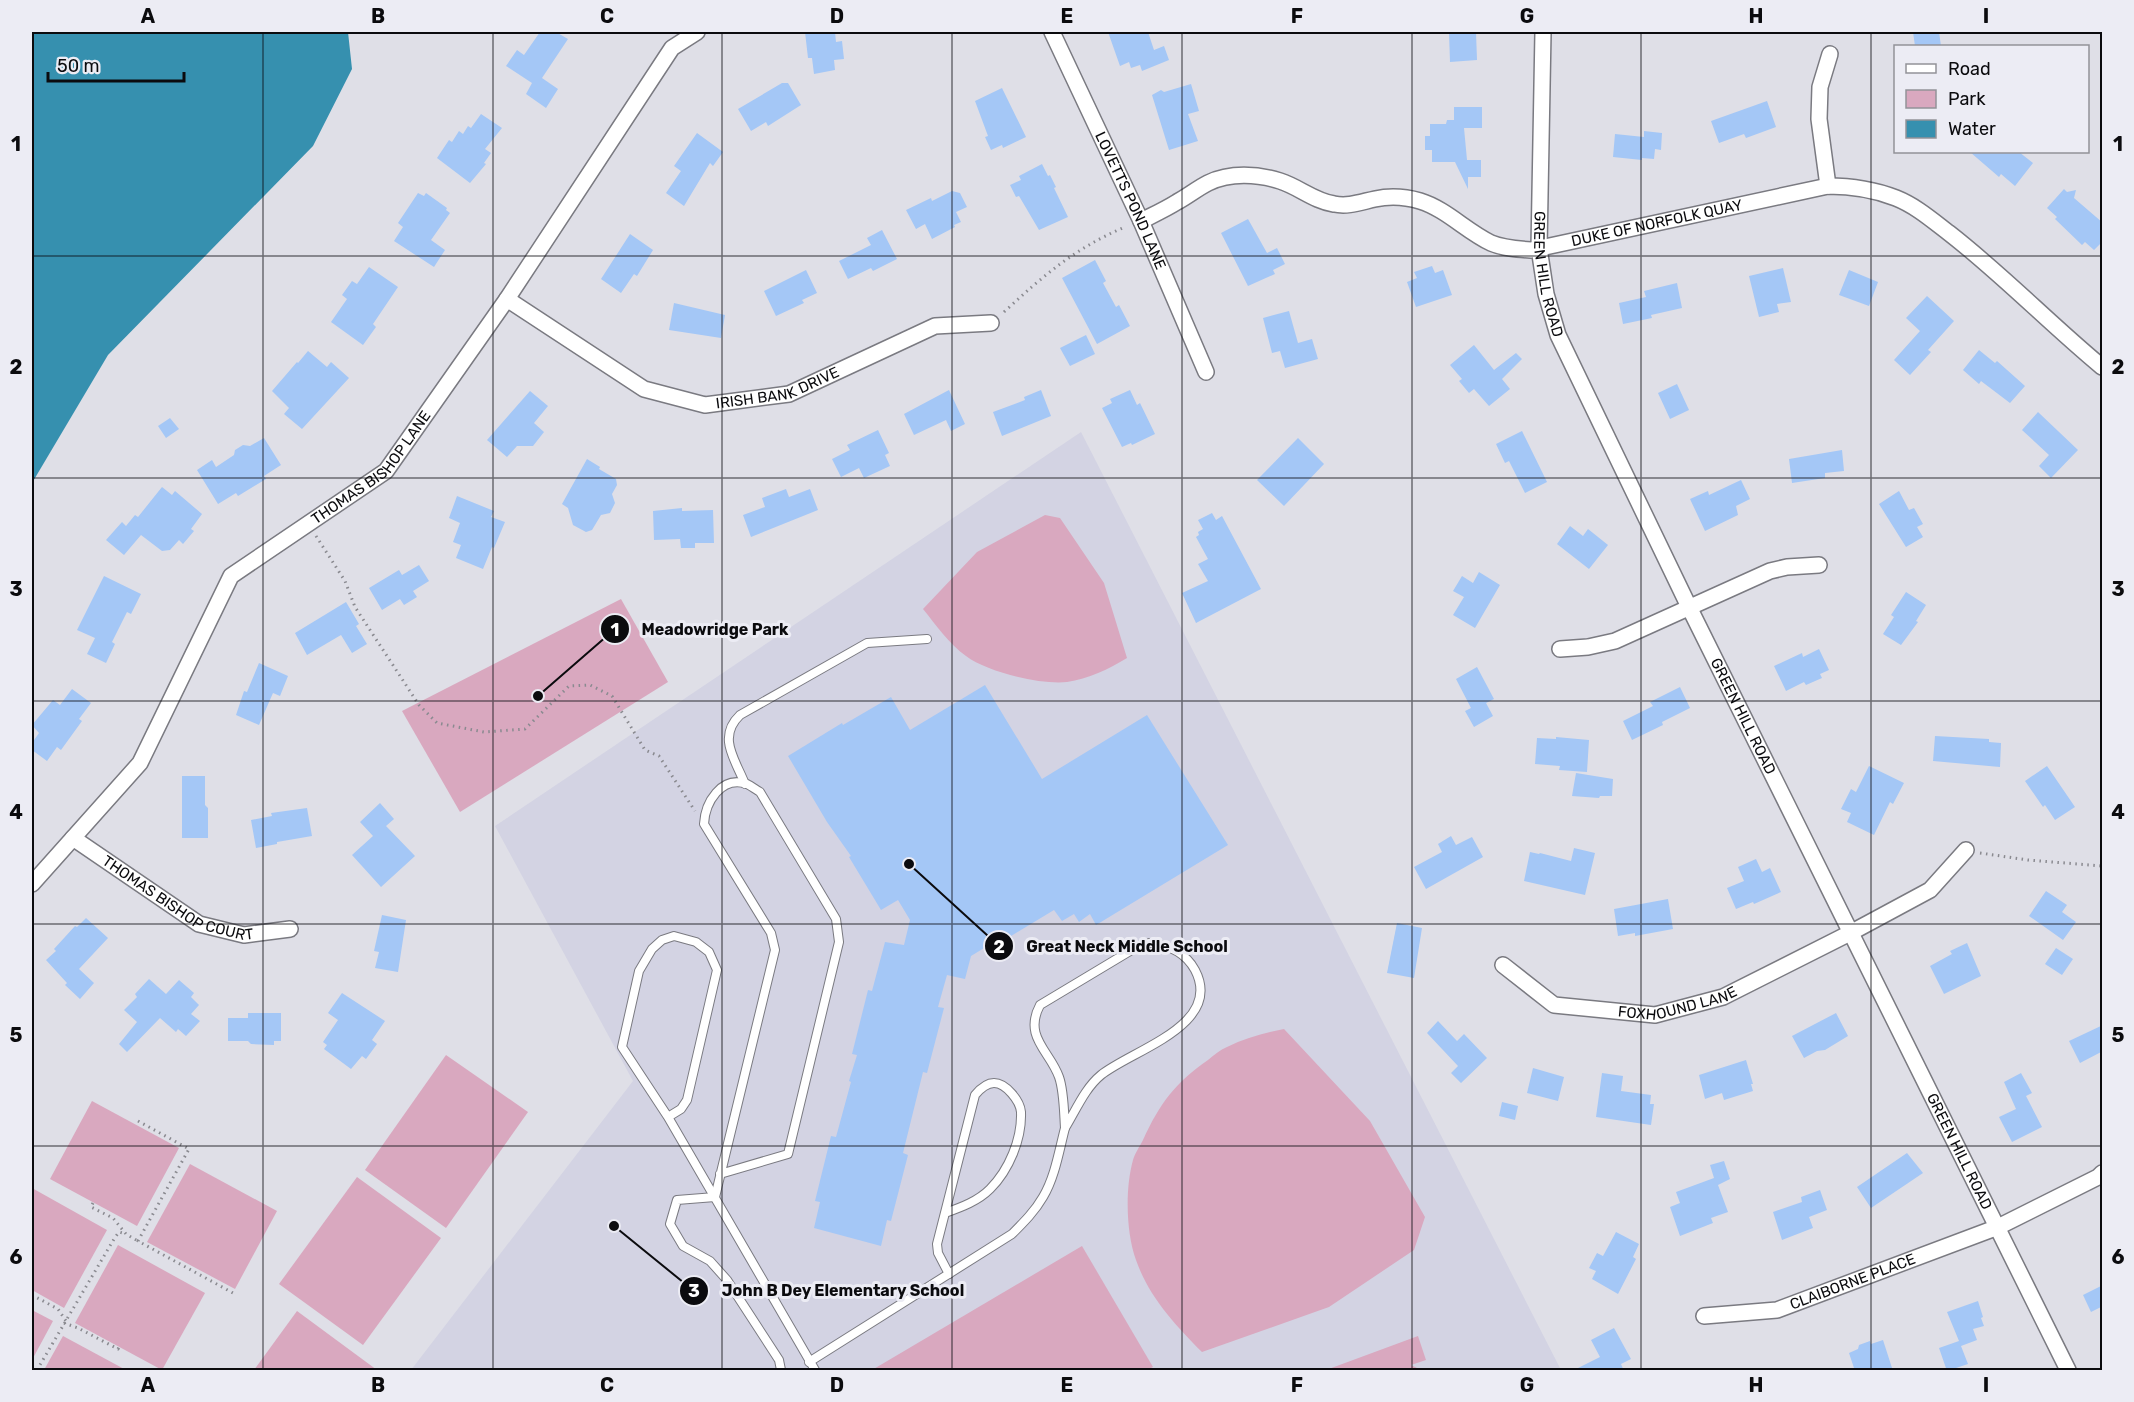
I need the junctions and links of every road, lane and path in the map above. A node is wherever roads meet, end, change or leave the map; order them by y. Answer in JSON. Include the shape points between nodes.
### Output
{"nodes":[{"id":1,"x":697,"y":32,"type":"edge"},
{"id":2,"x":1052,"y":32,"type":"edge"},
{"id":3,"x":1543,"y":32,"type":"edge"},
{"id":4,"x":1830,"y":54,"type":"dead end"},
{"id":5,"x":1828,"y":186,"type":"junction"},
{"id":6,"x":1141,"y":221,"type":"junction"},
{"id":7,"x":1539,"y":248,"type":"junction"},
{"id":8,"x":507,"y":299,"type":"junction"},
{"id":9,"x":991,"y":323,"type":"joint"},
{"id":10,"x":2103,"y":367,"type":"edge"},
{"id":11,"x":1206,"y":372,"type":"dead end"},
{"id":12,"x":310,"y":523,"type":"junction"},
{"id":13,"x":1819,"y":565,"type":"dead end"},
{"id":14,"x":1690,"y":609,"type":"junction"},
{"id":15,"x":927,"y":639,"type":"dead end"},
{"id":16,"x":1560,"y":649,"type":"dead end"},
{"id":17,"x":745,"y":784,"type":"junction"},
{"id":18,"x":705,"y":824,"type":"junction"},
{"id":19,"x":73,"y":837,"type":"junction"},
{"id":20,"x":1966,"y":850,"type":"joint"},
{"id":21,"x":2103,"y":866,"type":"edge"},
{"id":22,"x":32,"y":884,"type":"edge"},
{"id":23,"x":290,"y":929,"type":"dead end"},
{"id":24,"x":1852,"y":932,"type":"junction"},
{"id":25,"x":1503,"y":965,"type":"dead end"},
{"id":26,"x":668,"y":1117,"type":"junction"},
{"id":27,"x":138,"y":1121,"type":"dead end"},
{"id":28,"x":1065,"y":1128,"type":"junction"},
{"id":29,"x":2103,"y":1173,"type":"edge"},
{"id":30,"x":720,"y":1174,"type":"junction"},
{"id":31,"x":715,"y":1197,"type":"junction"},
{"id":32,"x":93,"y":1203,"type":"dead end"},
{"id":33,"x":945,"y":1213,"type":"junction"},
{"id":34,"x":1998,"y":1227,"type":"junction"},
{"id":35,"x":126,"y":1234,"type":"junction"},
{"id":36,"x":138,"y":1241,"type":"junction"},
{"id":37,"x":949,"y":1274,"type":"junction"},
{"id":38,"x":233,"y":1293,"type":"dead end"},
{"id":39,"x":32,"y":1294,"type":"edge"},
{"id":40,"x":1704,"y":1316,"type":"dead end"},
{"id":41,"x":65,"y":1322,"type":"junction"},
{"id":42,"x":119,"y":1347,"type":"dead end"},
{"id":43,"x":810,"y":1362,"type":"junction"},
{"id":44,"x":37,"y":1371,"type":"edge"},
{"id":45,"x":781,"y":1371,"type":"edge"},
{"id":46,"x":815,"y":1371,"type":"edge"},
{"id":47,"x":2068,"y":1371,"type":"edge"}],
"edges":[{"from":1,"to":8,"type":"street","name":"THOMAS BISHOP LANE","via":[[672,48]]},
{"from":2,"to":6,"type":"street","name":"LOVETTS POND LANE"},
{"from":3,"to":7,"type":"street","name":"GREEN HILL ROAD"},
{"from":4,"to":5,"type":"street","via":[[1820,87],[1819,118]]},
{"from":5,"to":7,"type":"street","name":"DUKE OF NORFOLK QUAY"},
{"from":5,"to":10,"type":"street","name":"DUKE OF NORFOLK QUAY","via":[[1874,190],[1920,211],[1974,252]]},
{"from":6,"to":7,"type":"street","name":"DUKE OF NORFOLK QUAY","via":[[1210,182],[1246,175],[1287,183],[1335,205],[1399,198],[1421,201],[1492,244],[1511,249]]},
{"from":6,"to":9,"type":"path","via":[[1096,239],[1046,273]]},
{"from":6,"to":11,"type":"street","name":"LOVETTS POND LANE"},
{"from":7,"to":14,"type":"street","name":"GREEN HILL ROAD","via":[[1545,294],[1558,335]]},
{"from":8,"to":9,"type":"street","name":"IRISH BANK DRIVE","via":[[644,388],[705,405],[789,394],[935,326]]},
{"from":8,"to":12,"type":"street","name":"THOMAS BISHOP LANE","via":[[386,471]]},
{"from":12,"to":18,"type":"path","via":[[345,581],[355,607],[419,705],[437,723],[484,732],[525,729],[569,686],[590,685],[612,696],[645,750],[659,756]]},
{"from":12,"to":19,"type":"street","name":"THOMAS BISHOP LANE","via":[[231,576],[140,763]]},
{"from":13,"to":14,"type":"street","via":[[1770,571]]},
{"from":14,"to":16,"type":"street","via":[[1615,641]]},
{"from":14,"to":24,"type":"street","name":"GREEN HILL ROAD"},
{"from":15,"to":17,"type":"lane","via":[[867,643],[740,715],[728,732],[728,742]]},
{"from":17,"to":18,"type":"lane","via":[[731,783],[719,788],[705,812]]},
{"from":17,"to":30,"type":"lane","via":[[759,792],[836,919],[838,942],[788,1154]]},
{"from":18,"to":30,"type":"lane","via":[[771,933],[775,950]]},
{"from":19,"to":22,"type":"street","name":"THOMAS BISHOP LANE"},
{"from":19,"to":23,"type":"street","name":"THOMAS BISHOP COURT","via":[[199,924],[244,935]]},
{"from":20,"to":21,"type":"path"},
{"from":20,"to":24,"type":"street","name":"FOXHOUND LANE","via":[[1930,890]]},
{"from":24,"to":25,"type":"street","name":"FOXHOUND LANE","via":[[1723,997],[1655,1015],[1554,1005]]},
{"from":24,"to":34,"type":"street","name":"GREEN HILL ROAD"},
{"from":26,"to":26,"type":"lane","via":[[687,1100],[717,970],[709,952],[696,942],[674,936],[662,940],[643,961],[622,1047]]},
{"from":26,"to":31,"type":"lane"},
{"from":27,"to":36,"type":"path","via":[[189,1149]]},
{"from":28,"to":28,"type":"lane","via":[[1090,1085],[1101,1074],[1180,1027],[1192,1015],[1201,989],[1192,964],[1180,953],[1164,945],[1140,945],[1040,1005],[1035,1031],[1059,1077]]},
{"from":28,"to":37,"type":"lane","via":[[1044,1196],[1031,1214],[1012,1234]]},
{"from":29,"to":34,"type":"street","name":"CLAIBORNE PLACE"},
{"from":30,"to":31,"type":"lane"},
{"from":31,"to":43,"type":"lane"},
{"from":31,"to":45,"type":"lane","via":[[677,1200],[670,1224],[683,1246],[710,1261],[727,1280],[779,1360]]},
{"from":32,"to":35,"type":"path","via":[[91,1207],[113,1218]]},
{"from":33,"to":33,"type":"lane","via":[[975,1095],[984,1086],[995,1083],[1005,1087],[1021,1109],[1014,1151],[1004,1173],[973,1202]]},
{"from":33,"to":37,"type":"lane","via":[[937,1244]]},
{"from":34,"to":40,"type":"street","name":"CLAIBORNE PLACE","via":[[1777,1310]]},
{"from":34,"to":47,"type":"street","name":"GREEN HILL ROAD"},
{"from":35,"to":36,"type":"path"},
{"from":35,"to":41,"type":"path","via":[[119,1232],[114,1239]]},
{"from":36,"to":38,"type":"path"},
{"from":37,"to":43,"type":"lane"},
{"from":39,"to":41,"type":"path","via":[[58,1310]]},
{"from":41,"to":42,"type":"path"},
{"from":41,"to":44,"type":"path"},
{"from":43,"to":46,"type":"lane"}]}
